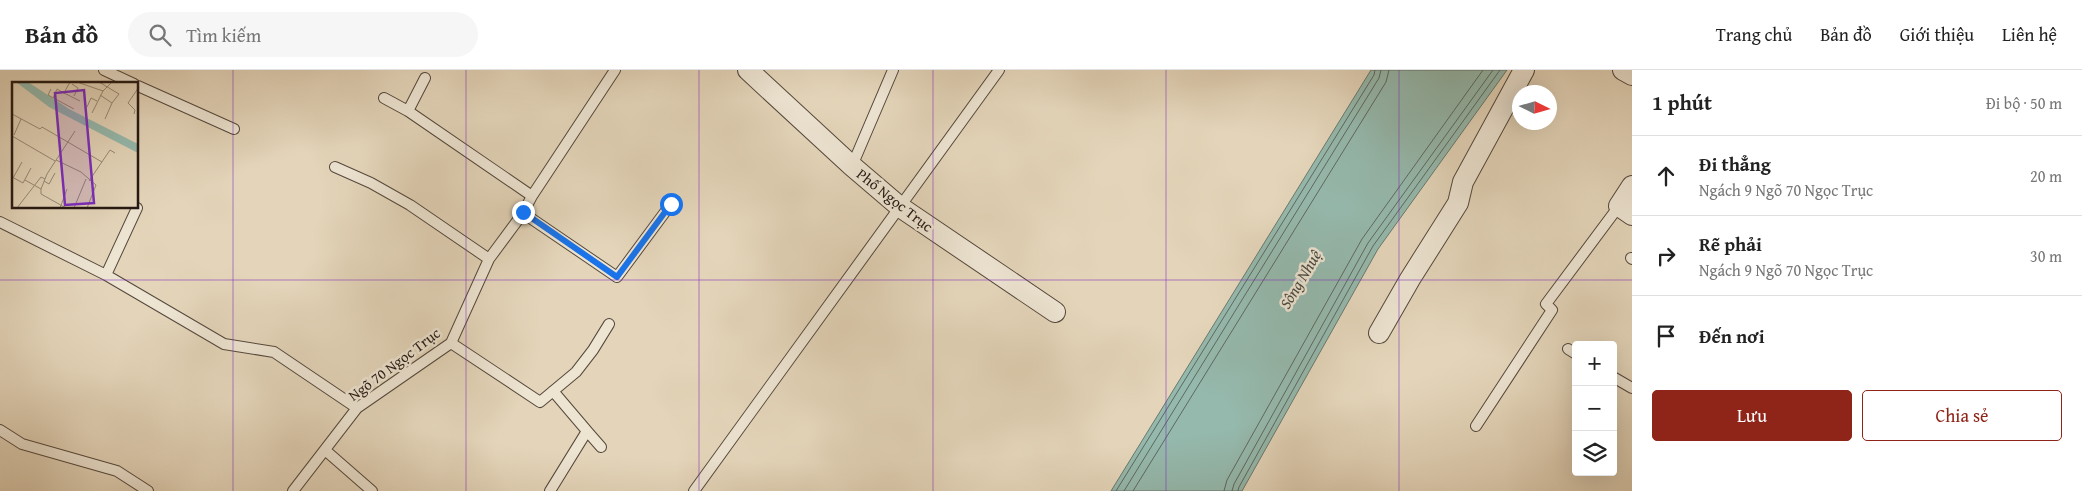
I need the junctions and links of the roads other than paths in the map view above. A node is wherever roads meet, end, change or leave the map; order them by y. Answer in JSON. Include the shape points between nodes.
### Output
{"nodes":[{"id":1,"x":104,"y":70,"type":"edge"},
{"id":2,"x":615,"y":70,"type":"edge"},
{"id":3,"x":748,"y":70,"type":"edge"},
{"id":4,"x":893,"y":70,"type":"edge"},
{"id":5,"x":999,"y":70,"type":"edge"},
{"id":6,"x":1524,"y":70,"type":"edge"},
{"id":7,"x":1623,"y":70,"type":"edge"},
{"id":8,"x":1632,"y":75,"type":"edge"},
{"id":9,"x":425,"y":78,"type":"dead end"},
{"id":10,"x":130,"y":82,"type":"edge"},
{"id":11,"x":139,"y":86,"type":"edge"},
{"id":12,"x":384,"y":98,"type":"dead end"},
{"id":13,"x":408,"y":111,"type":"junction"},
{"id":14,"x":234,"y":129,"type":"dead end"},
{"id":15,"x":852,"y":166,"type":"junction"},
{"id":16,"x":335,"y":167,"type":"dead end"},
{"id":17,"x":1632,"y":186,"type":"edge"},
{"id":18,"x":532,"y":196,"type":"junction"},
{"id":19,"x":671,"y":204,"type":"dead end"},
{"id":20,"x":900,"y":207,"type":"junction"},
{"id":21,"x":136,"y":209,"type":"edge"},
{"id":22,"x":1625,"y":210,"type":"edge"},
{"id":23,"x":523,"y":212,"type":"junction"},
{"id":24,"x":0,"y":222,"type":"edge"},
{"id":25,"x":489,"y":260,"type":"junction"},
{"id":26,"x":106,"y":275,"type":"junction"},
{"id":27,"x":1055,"y":312,"type":"dead end"},
{"id":28,"x":609,"y":324,"type":"dead end"},
{"id":29,"x":1379,"y":333,"type":"dead end"},
{"id":30,"x":451,"y":343,"type":"junction"},
{"id":31,"x":1617,"y":379,"type":"edge"},
{"id":32,"x":1632,"y":388,"type":"edge"},
{"id":33,"x":553,"y":391,"type":"junction"},
{"id":34,"x":357,"y":408,"type":"junction"},
{"id":35,"x":1476,"y":426,"type":"dead end"},
{"id":36,"x":0,"y":430,"type":"edge"},
{"id":37,"x":587,"y":431,"type":"junction"},
{"id":38,"x":601,"y":446,"type":"dead end"},
{"id":39,"x":325,"y":450,"type":"junction"},
{"id":40,"x":148,"y":491,"type":"edge"},
{"id":41,"x":293,"y":491,"type":"edge"},
{"id":42,"x":372,"y":491,"type":"edge"},
{"id":43,"x":550,"y":491,"type":"edge"},
{"id":44,"x":694,"y":491,"type":"edge"}],
"edges":[{"from":1,"to":10,"type":"lane"},
{"from":2,"to":18,"type":"lane","name":"Ngõ 70 Ngọc Trục"},
{"from":3,"to":15,"type":"street","name":"Phố Ngọc Trục"},
{"from":4,"to":15,"type":"lane"},
{"from":5,"to":20,"type":"lane"},
{"from":6,"to":29,"type":"street","via":[[1463,182],[1458,203]]},
{"from":7,"to":8,"type":"street"},
{"from":9,"to":13,"type":"lane"},
{"from":11,"to":14,"type":"lane"},
{"from":12,"to":13,"type":"lane"},
{"from":13,"to":18,"type":"lane"},
{"from":15,"to":20,"type":"street","name":"Phố Ngọc Trục"},
{"from":16,"to":25,"type":"lane","via":[[410,205]]},
{"from":17,"to":22,"type":"street"},
{"from":18,"to":23,"type":"lane","name":"Ngõ 70 Ngọc Trục"},
{"from":19,"to":23,"type":"lane","via":[[617,277]]},
{"from":20,"to":27,"type":"street","name":"Phố Ngọc Trục"},
{"from":20,"to":44,"type":"lane"},
{"from":21,"to":26,"type":"lane"},
{"from":22,"to":35,"type":"lane","via":[[1546,304],[1552,310]]},
{"from":23,"to":25,"type":"lane","name":"Ngõ 70 Ngọc Trục"},
{"from":24,"to":26,"type":"lane"},
{"from":25,"to":30,"type":"lane","name":"Ngõ 70 Ngọc Trục"},
{"from":26,"to":34,"type":"lane","via":[[224,344],[274,352]]},
{"from":28,"to":33,"type":"lane","via":[[576,372]]},
{"from":30,"to":33,"type":"lane","via":[[540,402]]},
{"from":30,"to":34,"type":"lane","name":"Ngõ 70 Ngọc Trục"},
{"from":31,"to":32,"type":"lane"},
{"from":33,"to":37,"type":"lane"},
{"from":34,"to":39,"type":"lane","name":"Ngõ 70 Ngọc Trục"},
{"from":36,"to":40,"type":"lane","via":[[22,444],[117,470]]},
{"from":37,"to":38,"type":"lane"},
{"from":37,"to":43,"type":"lane"},
{"from":39,"to":41,"type":"lane","name":"Ngõ 70 Ngọc Trục"},
{"from":39,"to":42,"type":"lane"}]}
